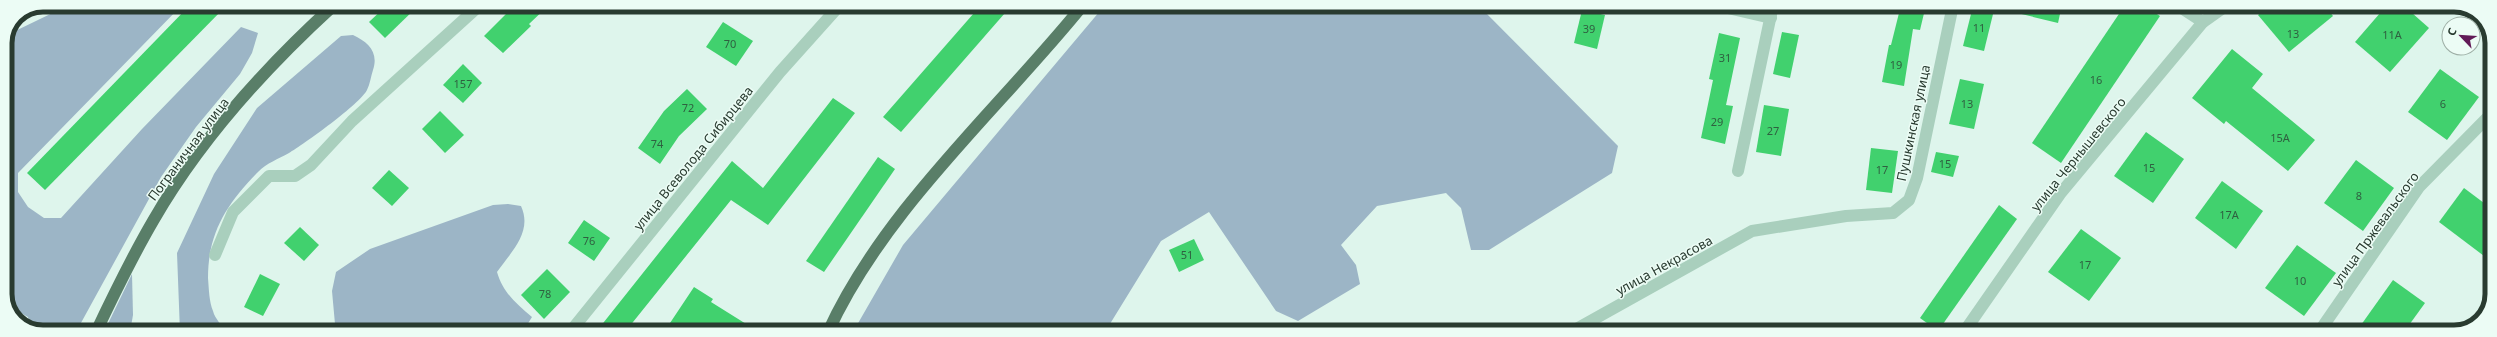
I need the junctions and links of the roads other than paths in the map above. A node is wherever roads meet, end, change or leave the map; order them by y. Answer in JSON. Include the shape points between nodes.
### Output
{"nodes":[{"id":1,"x":327,"y":12,"type":"edge"},
{"id":2,"x":472,"y":12,"type":"edge"},
{"id":3,"x":834,"y":12,"type":"edge"},
{"id":4,"x":1077,"y":12,"type":"edge"},
{"id":5,"x":1745,"y":12,"type":"edge"},
{"id":6,"x":1772,"y":12,"type":"edge"},
{"id":7,"x":1952,"y":12,"type":"edge"},
{"id":8,"x":2188,"y":12,"type":"edge"},
{"id":9,"x":2217,"y":12,"type":"edge"},
{"id":10,"x":1771,"y":18,"type":"junction"},
{"id":11,"x":2203,"y":22,"type":"junction"},
{"id":12,"x":2485,"y":119,"type":"edge"},
{"id":13,"x":1738,"y":171,"type":"dead end"},
{"id":14,"x":1772,"y":227,"type":"joint"},
{"id":15,"x":215,"y":255,"type":"dead end"},
{"id":16,"x":99,"y":325,"type":"edge"},
{"id":17,"x":576,"y":325,"type":"edge"},
{"id":18,"x":832,"y":325,"type":"edge"},
{"id":19,"x":1584,"y":325,"type":"edge"},
{"id":20,"x":1969,"y":325,"type":"edge"},
{"id":21,"x":2324,"y":325,"type":"edge"}],
"edges":[{"from":1,"to":16,"type":"main road","name":"Пограничная улица","via":[[265,72],[174,187],[153,220]]},
{"from":2,"to":15,"type":"street","via":[[352,121],[311,165],[294,176],[269,176],[233,212]]},
{"from":3,"to":17,"type":"street","name":"улица Всеволода Сибирцева","via":[[780,72]]},
{"from":4,"to":18,"type":"main road","via":[[931,179],[855,280]]},
{"from":5,"to":10,"type":"street"},
{"from":6,"to":10,"type":"street"},
{"from":7,"to":14,"type":"street","name":"Пушкинская улица","via":[[1917,178],[1909,200],[1893,213],[1846,216]]},
{"from":8,"to":11,"type":"street"},
{"from":9,"to":11,"type":"street","name":"улица Чернышевского"},
{"from":10,"to":13,"type":"street"},
{"from":11,"to":20,"type":"street","name":"улица Чернышевского","via":[[2060,194]]},
{"from":12,"to":21,"type":"street","name":"улица Пржевальского","via":[[2420,187]]},
{"from":14,"to":19,"type":"street","name":"улица Некрасова","via":[[1752,231]]}]}
